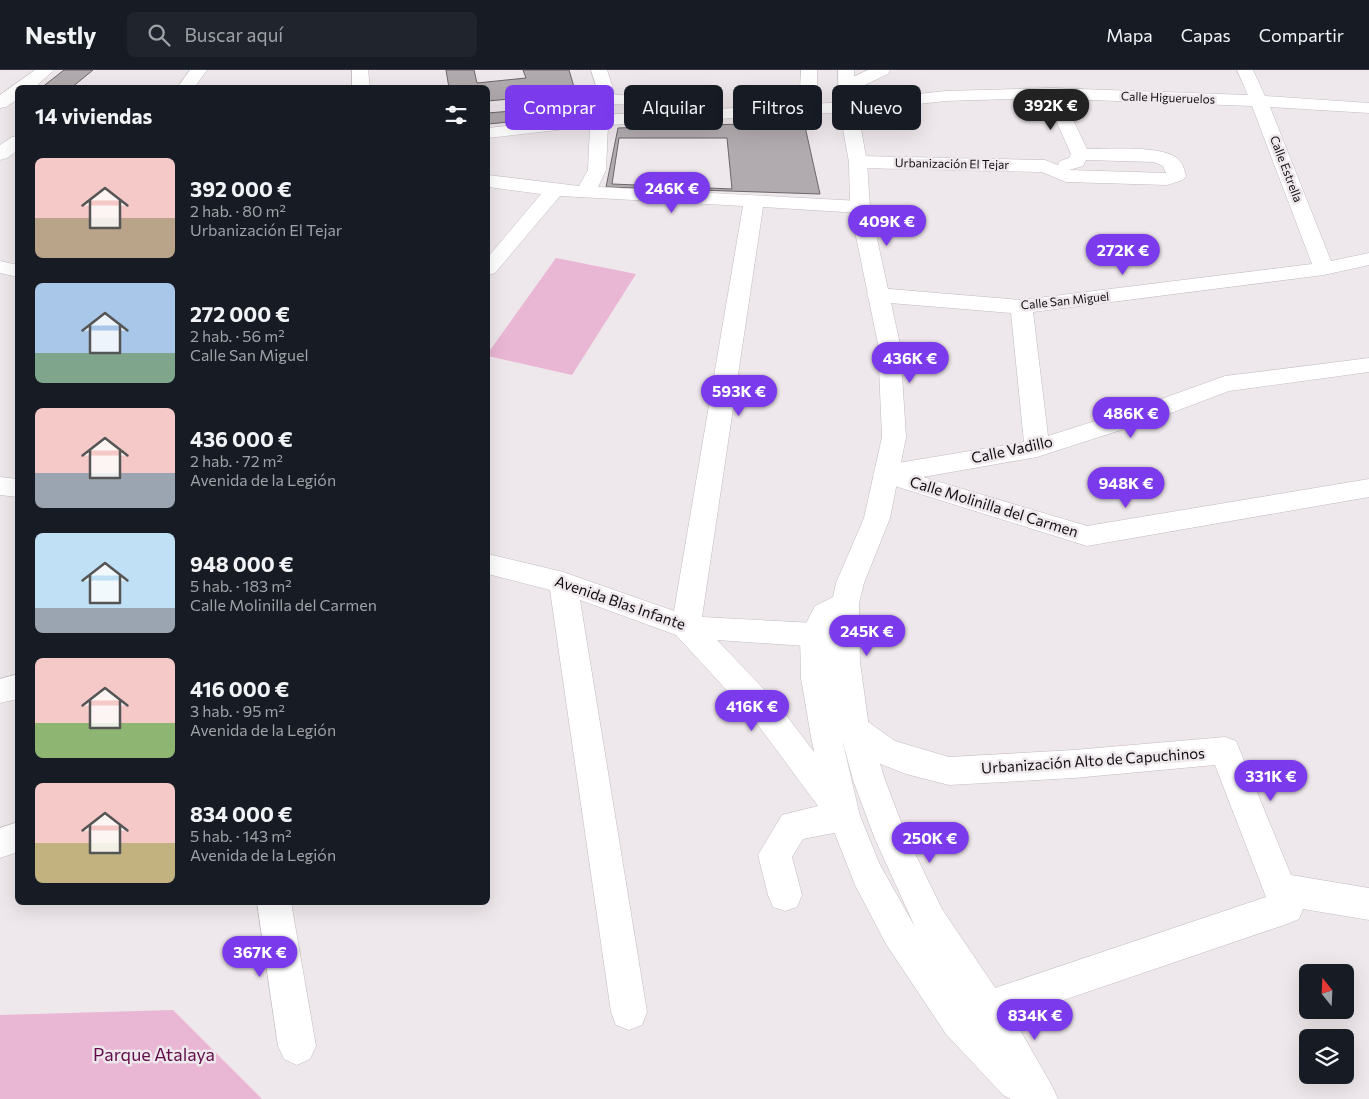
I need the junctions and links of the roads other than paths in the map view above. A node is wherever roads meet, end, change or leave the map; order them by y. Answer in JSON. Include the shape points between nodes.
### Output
{"nodes":[{"id":1,"x":46,"y":70,"type":"edge"},
{"id":2,"x":199,"y":70,"type":"edge"},
{"id":3,"x":360,"y":70,"type":"edge"},
{"id":4,"x":599,"y":70,"type":"edge"},
{"id":5,"x":810,"y":70,"type":"edge"},
{"id":6,"x":882,"y":70,"type":"edge"},
{"id":7,"x":1245,"y":70,"type":"edge"},
{"id":8,"x":846,"y":78,"type":"edge"},
{"id":9,"x":26,"y":85,"type":"edge"},
{"id":10,"x":187,"y":85,"type":"edge"},
{"id":11,"x":361,"y":85,"type":"edge"},
{"id":12,"x":15,"y":92,"type":"edge"},
{"id":13,"x":1052,"y":93,"type":"junction"},
{"id":14,"x":723,"y":97,"type":"edge"},
{"id":15,"x":921,"y":99,"type":"edge"},
{"id":16,"x":624,"y":100,"type":"edge"},
{"id":17,"x":1259,"y":101,"type":"junction"},
{"id":18,"x":0,"y":103,"type":"edge"},
{"id":19,"x":0,"y":108,"type":"edge"},
{"id":20,"x":832,"y":108,"type":"edge"},
{"id":21,"x":1369,"y":108,"type":"edge"},
{"id":22,"x":15,"y":110,"type":"edge"},
{"id":23,"x":614,"y":119,"type":"edge"},
{"id":24,"x":514,"y":130,"type":"edge"},
{"id":25,"x":599,"y":130,"type":"edge"},
{"id":26,"x":852,"y":130,"type":"edge"},
{"id":27,"x":490,"y":133,"type":"edge"},
{"id":28,"x":15,"y":143,"type":"edge"},
{"id":29,"x":0,"y":154,"type":"edge"},
{"id":30,"x":1080,"y":154,"type":"junction"},
{"id":31,"x":858,"y":162,"type":"junction"},
{"id":32,"x":1045,"y":166,"type":"junction"},
{"id":33,"x":490,"y":181,"type":"edge"},
{"id":34,"x":555,"y":190,"type":"junction"},
{"id":35,"x":585,"y":192,"type":"junction"},
{"id":36,"x":754,"y":201,"type":"junction"},
{"id":37,"x":860,"y":207,"type":"junction"},
{"id":38,"x":1369,"y":258,"type":"edge"},
{"id":39,"x":0,"y":267,"type":"edge"},
{"id":40,"x":490,"y":267,"type":"edge"},
{"id":41,"x":1324,"y":269,"type":"junction"},
{"id":42,"x":15,"y":270,"type":"edge"},
{"id":43,"x":878,"y":295,"type":"junction"},
{"id":44,"x":1021,"y":307,"type":"junction"},
{"id":45,"x":1369,"y":365,"type":"edge"},
{"id":46,"x":1037,"y":448,"type":"junction"},
{"id":47,"x":886,"y":474,"type":"junction"},
{"id":48,"x":0,"y":486,"type":"edge"},
{"id":49,"x":15,"y":488,"type":"edge"},
{"id":50,"x":1369,"y":488,"type":"edge"},
{"id":51,"x":490,"y":564,"type":"edge"},
{"id":52,"x":564,"y":583,"type":"junction"},
{"id":53,"x":845,"y":603,"type":"junction"},
{"id":54,"x":686,"y":627,"type":"junction"},
{"id":55,"x":814,"y":635,"type":"junction"},
{"id":56,"x":15,"y":687,"type":"edge"},
{"id":57,"x":0,"y":691,"type":"edge"},
{"id":58,"x":853,"y":721,"type":"junction"},
{"id":59,"x":844,"y":816,"type":"junction"},
{"id":60,"x":15,"y":839,"type":"edge"},
{"id":61,"x":0,"y":843,"type":"edge"},
{"id":62,"x":1280,"y":889,"type":"junction"},
{"id":63,"x":785,"y":895,"type":"dead end"},
{"id":64,"x":1369,"y":904,"type":"edge"},
{"id":65,"x":274,"y":905,"type":"edge"},
{"id":66,"x":987,"y":1008,"type":"junction"},
{"id":67,"x":629,"y":1012,"type":"dead end"},
{"id":68,"x":297,"y":1046,"type":"dead end"},
{"id":69,"x":1032,"y":1099,"type":"edge"},
{"id":70,"x":1039,"y":1099,"type":"edge"}],
"edges":[{"from":1,"to":9,"type":"street"},
{"from":2,"to":10,"type":"street"},
{"from":3,"to":11,"type":"street"},
{"from":4,"to":16,"type":"street","via":[[608,100]]},
{"from":5,"to":14,"type":"street","via":[[808,92]]},
{"from":6,"to":8,"type":"street"},
{"from":7,"to":17,"type":"street","name":"Calle Estrella"},
{"from":12,"to":18,"type":"street"},
{"from":13,"to":15,"type":"street","name":"Calle Higueruelos"},
{"from":13,"to":17,"type":"street","name":"Calle Higueruelos"},
{"from":13,"to":30,"type":"street"},
{"from":17,"to":21,"type":"street","name":"Calle Higueruelos"},
{"from":17,"to":41,"type":"street","name":"Calle Estrella"},
{"from":19,"to":22,"type":"street"},
{"from":20,"to":23,"type":"street","name":"Calle Higueruelos"},
{"from":24,"to":27,"type":"street","name":"Calle Higueruelos"},
{"from":25,"to":35,"type":"street","via":[[597,170]]},
{"from":26,"to":31,"type":"street"},
{"from":28,"to":29,"type":"street"},
{"from":30,"to":32,"type":"street","name":"Urbanización El Tejar","via":[[1076,162],[1065,166]]},
{"from":30,"to":32,"type":"street","name":"Urbanización El Tejar","via":[[1156,156],[1169,160],[1175,167],[1176,176],[1167,179],[1066,176]]},
{"from":31,"to":32,"type":"street","name":"Urbanización El Tejar"},
{"from":31,"to":37,"type":"street"},
{"from":33,"to":34,"type":"street"},
{"from":34,"to":35,"type":"street"},
{"from":34,"to":40,"type":"street"},
{"from":35,"to":36,"type":"street"},
{"from":36,"to":37,"type":"street"},
{"from":36,"to":54,"type":"street"},
{"from":37,"to":43,"type":"street"},
{"from":38,"to":41,"type":"street","name":"Calle San Miguel"},
{"from":39,"to":42,"type":"street"},
{"from":41,"to":44,"type":"street","name":"Calle San Miguel"},
{"from":43,"to":44,"type":"street","name":"Calle San Miguel"},
{"from":43,"to":47,"type":"street","via":[[889,344],[894,437]]},
{"from":44,"to":46,"type":"street"},
{"from":45,"to":46,"type":"street","name":"Calle Vadillo","via":[[1226,384]]},
{"from":46,"to":47,"type":"street","name":"Calle Vadillo"},
{"from":47,"to":50,"type":"street","name":"Calle Molinilla del Carmen","via":[[1087,536]]},
{"from":47,"to":53,"type":"street","via":[[877,518]]},
{"from":48,"to":49,"type":"street"},
{"from":51,"to":52,"type":"street","name":"Avenida Blas Infante"},
{"from":52,"to":54,"type":"street","name":"Avenida Blas Infante"},
{"from":52,"to":67,"type":"street"},
{"from":53,"to":55,"type":"street","via":[[825,614]]},
{"from":53,"to":58,"type":"street","via":[[846,662]]},
{"from":54,"to":55,"type":"street","name":"Avenida Blas Infante"},
{"from":54,"to":59,"type":"street","via":[[766,712]]},
{"from":55,"to":58,"type":"street","via":[[823,645],[832,668],[834,698]]},
{"from":55,"to":59,"type":"street","via":[[816,678]]},
{"from":56,"to":57,"type":"street"},
{"from":58,"to":62,"type":"street","name":"Urbanización Alto de Capuchinos","via":[[884,751],[949,771],[1225,751]]},
{"from":58,"to":66,"type":"street","via":[[872,788],[895,847],[930,921]]},
{"from":59,"to":63,"type":"street","via":[[793,826],[775,855]]},
{"from":59,"to":69,"type":"street","via":[[867,874],[898,932],[959,1020]]},
{"from":60,"to":61,"type":"street"},
{"from":62,"to":64,"type":"street"},
{"from":62,"to":66,"type":"street","name":"Urbanización Alto de Capuchinos","via":[[1287,907]]},
{"from":65,"to":68,"type":"street"},
{"from":66,"to":70,"type":"street"}]}
